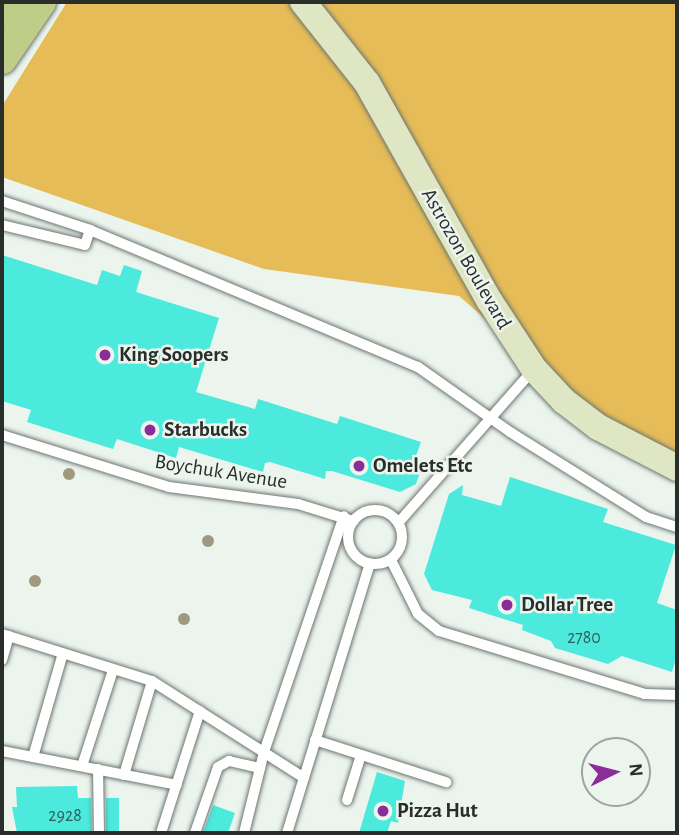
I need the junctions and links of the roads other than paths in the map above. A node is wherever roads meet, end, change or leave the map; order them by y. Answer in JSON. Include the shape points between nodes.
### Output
{"nodes":[{"id":1,"x":10,"y":2,"type":"edge"},
{"id":2,"x":41,"y":2,"type":"edge"},
{"id":3,"x":303,"y":2,"type":"edge"},
{"id":4,"x":2,"y":14,"type":"edge"},
{"id":5,"x":2,"y":59,"type":"edge"},
{"id":6,"x":2,"y":201,"type":"edge"},
{"id":7,"x":2,"y":225,"type":"edge"},
{"id":8,"x":90,"y":230,"type":"junction"},
{"id":9,"x":534,"y":369,"type":"junction"},
{"id":10,"x":492,"y":416,"type":"junction"},
{"id":11,"x":2,"y":435,"type":"edge"},
{"id":12,"x":677,"y":468,"type":"edge"},
{"id":13,"x":349,"y":519,"type":"junction"},
{"id":14,"x":399,"y":522,"type":"junction"},
{"id":15,"x":677,"y":527,"type":"edge"},
{"id":16,"x":391,"y":560,"type":"junction"},
{"id":17,"x":370,"y":564,"type":"junction"},
{"id":18,"x":5,"y":635,"type":"edge"},
{"id":19,"x":63,"y":653,"type":"junction"},
{"id":20,"x":2,"y":660,"type":"edge"},
{"id":21,"x":113,"y":670,"type":"junction"},
{"id":22,"x":152,"y":681,"type":"junction"},
{"id":23,"x":677,"y":695,"type":"edge"},
{"id":24,"x":200,"y":711,"type":"junction"},
{"id":25,"x":315,"y":740,"type":"junction"},
{"id":26,"x":2,"y":751,"type":"edge"},
{"id":27,"x":264,"y":752,"type":"junction"},
{"id":28,"x":361,"y":755,"type":"junction"},
{"id":29,"x":33,"y":757,"type":"junction"},
{"id":30,"x":82,"y":766,"type":"junction"},
{"id":31,"x":260,"y":768,"type":"junction"},
{"id":32,"x":98,"y":769,"type":"junction"},
{"id":33,"x":124,"y":775,"type":"junction"},
{"id":34,"x":304,"y":778,"type":"junction"},
{"id":35,"x":446,"y":782,"type":"dead end"},
{"id":36,"x":177,"y":785,"type":"junction"},
{"id":37,"x":347,"y":800,"type":"dead end"},
{"id":38,"x":99,"y":833,"type":"edge"},
{"id":39,"x":161,"y":833,"type":"edge"},
{"id":40,"x":195,"y":833,"type":"edge"},
{"id":41,"x":244,"y":833,"type":"edge"},
{"id":42,"x":287,"y":833,"type":"edge"}],
"edges":[{"from":1,"to":4,"type":"main road"},
{"from":2,"to":5,"type":"main road"},
{"from":3,"to":9,"type":"main road","name":"Astrozon Boulevard","via":[[367,83],[489,300]]},
{"from":6,"to":8,"type":"lane"},
{"from":7,"to":8,"type":"lane","via":[[85,245]]},
{"from":8,"to":10,"type":"lane","via":[[418,367]]},
{"from":9,"to":10,"type":"lane"},
{"from":9,"to":12,"type":"main road","name":"Astrozon Boulevard","via":[[564,401],[598,427]]},
{"from":10,"to":14,"type":"lane"},
{"from":10,"to":15,"type":"lane","via":[[510,432],[646,517]]},
{"from":11,"to":13,"type":"lane","name":"Boychuk Avenue","via":[[169,487],[298,504]]},
{"from":13,"to":14,"type":"lane","via":[[381,510]]},
{"from":13,"to":17,"type":"lane","via":[[349,544],[354,554]]},
{"from":13,"to":27,"type":"lane"},
{"from":14,"to":16,"type":"lane","via":[[402,545]]},
{"from":16,"to":17,"type":"lane"},
{"from":16,"to":23,"type":"lane","via":[[418,614],[439,631],[645,694]]},
{"from":17,"to":25,"type":"lane"},
{"from":18,"to":19,"type":"lane"},
{"from":18,"to":20,"type":"lane"},
{"from":19,"to":21,"type":"lane"},
{"from":19,"to":29,"type":"lane"},
{"from":21,"to":22,"type":"lane"},
{"from":21,"to":30,"type":"lane"},
{"from":22,"to":24,"type":"lane"},
{"from":22,"to":33,"type":"lane"},
{"from":24,"to":27,"type":"lane"},
{"from":24,"to":36,"type":"lane"},
{"from":25,"to":28,"type":"lane"},
{"from":25,"to":34,"type":"lane"},
{"from":26,"to":29,"type":"lane"},
{"from":27,"to":31,"type":"lane"},
{"from":27,"to":34,"type":"lane"},
{"from":28,"to":35,"type":"lane"},
{"from":28,"to":37,"type":"lane"},
{"from":29,"to":30,"type":"lane"},
{"from":30,"to":32,"type":"lane"},
{"from":31,"to":40,"type":"lane","via":[[229,761],[218,767]]},
{"from":31,"to":41,"type":"lane"},
{"from":32,"to":33,"type":"lane"},
{"from":32,"to":38,"type":"lane"},
{"from":33,"to":36,"type":"lane"},
{"from":34,"to":42,"type":"lane"},
{"from":36,"to":39,"type":"lane"}]}
